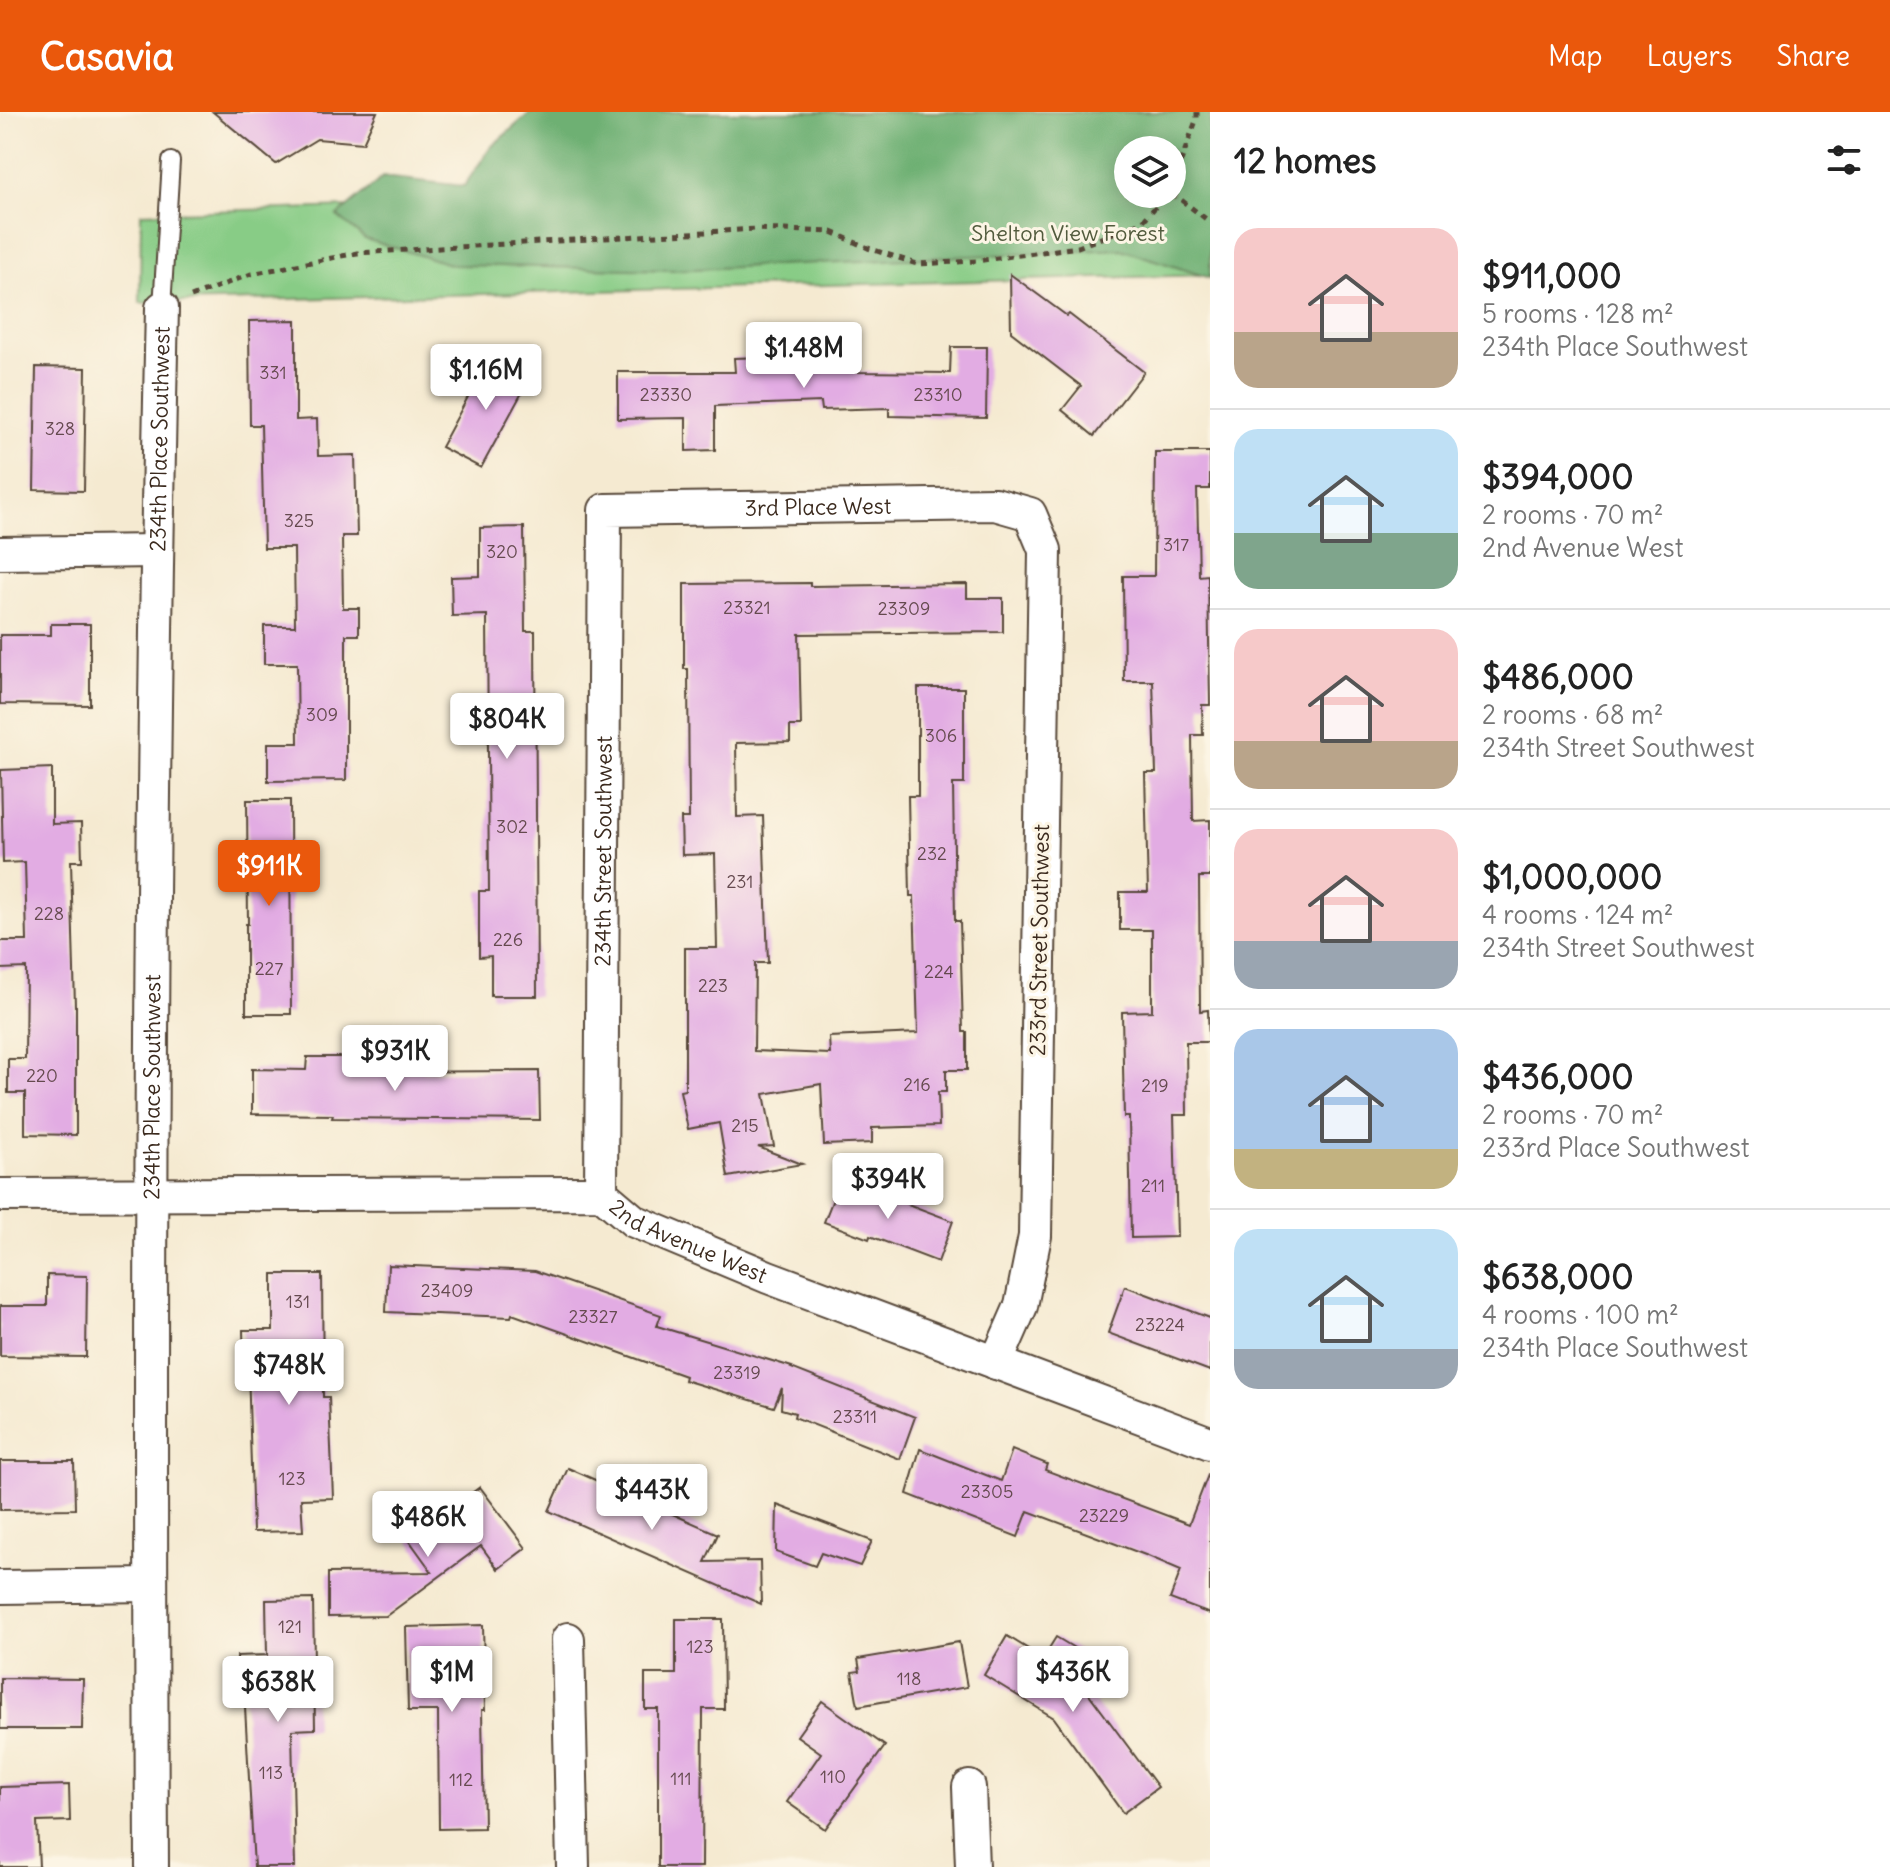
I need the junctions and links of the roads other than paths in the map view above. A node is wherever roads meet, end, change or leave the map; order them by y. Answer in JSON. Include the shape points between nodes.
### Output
{"nodes":[{"id":1,"x":171,"y":161,"type":"dead end"},
{"id":2,"x":162,"y":308,"type":"joint"},
{"id":3,"x":605,"y":510,"type":"joint"},
{"id":4,"x":1030,"y":514,"type":"joint"},
{"id":5,"x":157,"y":551,"type":"junction"},
{"id":6,"x":0,"y":553,"type":"edge"},
{"id":7,"x":601,"y":1193,"type":"junction"},
{"id":8,"x":152,"y":1194,"type":"junction"},
{"id":9,"x":0,"y":1195,"type":"edge"},
{"id":10,"x":996,"y":1363,"type":"junction"},
{"id":11,"x":1210,"y":1443,"type":"edge"},
{"id":12,"x":151,"y":1585,"type":"junction"},
{"id":13,"x":0,"y":1587,"type":"edge"},
{"id":14,"x":568,"y":1639,"type":"dead end"},
{"id":15,"x":969,"y":1787,"type":"dead end"},
{"id":16,"x":152,"y":1867,"type":"edge"},
{"id":17,"x":573,"y":1867,"type":"edge"},
{"id":18,"x":972,"y":1867,"type":"edge"}],
"edges":[{"from":1,"to":2,"type":"lane"},
{"from":2,"to":5,"type":"street","name":"234th Place Southwest"},
{"from":3,"to":4,"type":"street","name":"3rd Place West","via":[[995,504]]},
{"from":3,"to":7,"type":"street","name":"234th Street Southwest"},
{"from":4,"to":10,"type":"street","name":"233rd Street Southwest","via":[[1045,550],[1035,1236],[1021,1306]]},
{"from":5,"to":6,"type":"street"},
{"from":5,"to":8,"type":"street","name":"234th Place Southwest"},
{"from":7,"to":8,"type":"street","name":"2nd Avenue West"},
{"from":7,"to":10,"type":"street","name":"2nd Avenue West","via":[[634,1221]]},
{"from":8,"to":9,"type":"street","name":"2nd Avenue West"},
{"from":8,"to":12,"type":"street","name":"234th Place Southwest"},
{"from":10,"to":11,"type":"street","name":"2nd Avenue West"},
{"from":12,"to":13,"type":"street"},
{"from":12,"to":16,"type":"street","name":"234th Place Southwest"},
{"from":14,"to":17,"type":"street"},
{"from":15,"to":18,"type":"street"}]}
